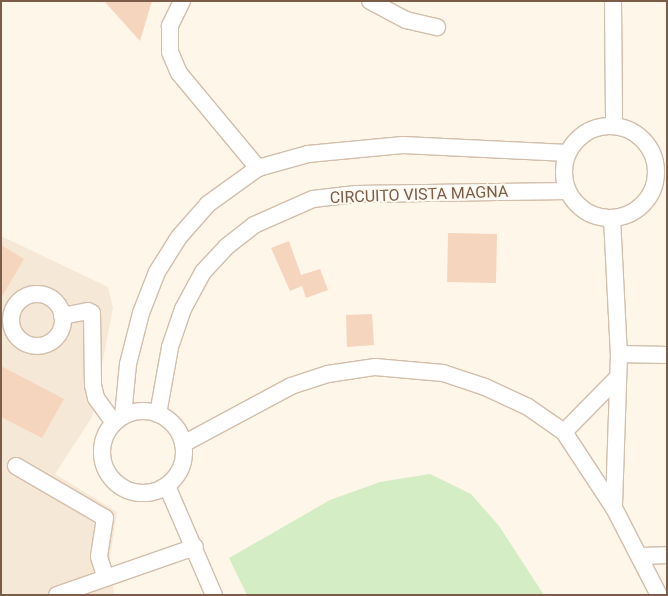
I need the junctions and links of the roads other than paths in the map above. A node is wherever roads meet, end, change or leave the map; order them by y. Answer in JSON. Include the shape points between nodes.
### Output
{"nodes":[{"id":1,"x":182,"y":1,"type":"edge"},
{"id":2,"x":370,"y":1,"type":"edge"},
{"id":3,"x":613,"y":1,"type":"edge"},
{"id":4,"x":437,"y":27,"type":"dead end"},
{"id":5,"x":614,"y":126,"type":"junction"},
{"id":6,"x":568,"y":154,"type":"junction"},
{"id":7,"x":662,"y":167,"type":"edge"},
{"id":8,"x":258,"y":168,"type":"junction"},
{"id":9,"x":568,"y":191,"type":"junction"},
{"id":10,"x":612,"y":218,"type":"junction"},
{"id":11,"x":62,"y":316,"type":"dead end"},
{"id":12,"x":619,"y":354,"type":"junction"},
{"id":13,"x":667,"y":355,"type":"edge"},
{"id":14,"x":618,"y":377,"type":"junction"},
{"id":15,"x":158,"y":414,"type":"junction"},
{"id":16,"x":118,"y":420,"type":"junction"},
{"id":17,"x":564,"y":432,"type":"junction"},
{"id":18,"x":183,"y":444,"type":"junction"},
{"id":19,"x":16,"y":466,"type":"dead end"},
{"id":20,"x":167,"y":486,"type":"junction"},
{"id":21,"x":614,"y":508,"type":"junction"},
{"id":22,"x":195,"y":547,"type":"junction"},
{"id":23,"x":667,"y":555,"type":"edge"},
{"id":24,"x":642,"y":556,"type":"junction"},
{"id":25,"x":106,"y":578,"type":"junction"},
{"id":26,"x":57,"y":595,"type":"edge"},
{"id":27,"x":214,"y":595,"type":"edge"},
{"id":28,"x":659,"y":595,"type":"edge"}],
"edges":[{"from":1,"to":8,"type":"street","via":[[170,26],[170,52],[179,73]]},
{"from":2,"to":4,"type":"street","via":[[406,20]]},
{"from":3,"to":5,"type":"street"},
{"from":5,"to":6,"type":"street","via":[[600,126],[587,132]]},
{"from":5,"to":7,"type":"street","via":[[630,130],[643,139]]},
{"from":6,"to":8,"type":"street","via":[[403,145],[308,154]]},
{"from":6,"to":9,"type":"street","via":[[564,166]]},
{"from":7,"to":10,"type":"street","via":[[650,196],[627,215]]},
{"from":8,"to":16,"type":"street","via":[[208,204],[179,237],[157,272],[141,313]]},
{"from":9,"to":10,"type":"street","via":[[586,212]]},
{"from":9,"to":15,"type":"street","name":"CIRCUITO VISTA MAGNA","via":[[356,194],[312,200],[254,225],[226,247],[203,272],[183,309],[170,347]]},
{"from":10,"to":12,"type":"street"},
{"from":11,"to":16,"type":"street","via":[[92,313],[96,398]]},
{"from":12,"to":13,"type":"street"},
{"from":12,"to":14,"type":"street"},
{"from":14,"to":17,"type":"street"},
{"from":14,"to":21,"type":"street"},
{"from":15,"to":16,"type":"street","via":[[146,411]]},
{"from":15,"to":18,"type":"street","via":[[169,421]]},
{"from":16,"to":20,"type":"street","via":[[102,446],[102,460],[116,484],[141,494]]},
{"from":17,"to":18,"type":"street","via":[[528,407],[485,387],[442,373],[375,367],[328,374],[291,386]]},
{"from":17,"to":21,"type":"street"},
{"from":18,"to":20,"type":"street","via":[[181,467]]},
{"from":19,"to":25,"type":"street","via":[[105,518],[99,557]]},
{"from":20,"to":22,"type":"street"},
{"from":21,"to":24,"type":"street"},
{"from":22,"to":25,"type":"street"},
{"from":22,"to":27,"type":"street"},
{"from":23,"to":24,"type":"street"},
{"from":24,"to":28,"type":"street"},
{"from":25,"to":26,"type":"street"}]}
